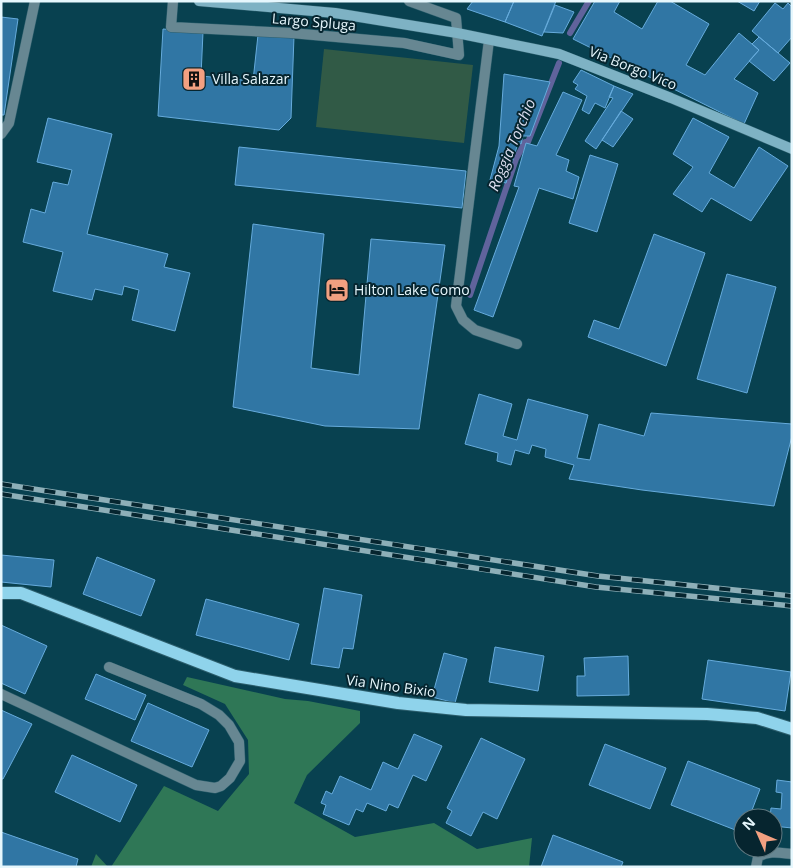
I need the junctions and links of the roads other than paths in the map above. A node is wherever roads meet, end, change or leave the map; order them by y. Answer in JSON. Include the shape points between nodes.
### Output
{"nodes":[{"id":1,"x":35,"y":1,"type":"edge"},
{"id":2,"x":173,"y":1,"type":"edge"},
{"id":3,"x":199,"y":1,"type":"edge"},
{"id":4,"x":409,"y":1,"type":"edge"},
{"id":5,"x":237,"y":3,"type":"edge"},
{"id":6,"x":457,"y":33,"type":"junction"},
{"id":7,"x":489,"y":40,"type":"junction"},
{"id":8,"x":1,"y":134,"type":"edge"},
{"id":9,"x":792,"y":149,"type":"edge"},
{"id":10,"x":517,"y":344,"type":"dead end"},
{"id":11,"x":1,"y":593,"type":"edge"},
{"id":12,"x":109,"y":667,"type":"dead end"},
{"id":13,"x":1,"y":694,"type":"edge"},
{"id":14,"x":792,"y":729,"type":"edge"},
{"id":15,"x":792,"y":854,"type":"edge"},
{"id":16,"x":756,"y":867,"type":"edge"}],
"edges":[{"from":1,"to":8,"type":"street","via":[[9,123]]},
{"from":2,"to":6,"type":"street","name":"Largo Spluga","via":[[171,27],[292,33],[404,44],[459,55]]},
{"from":3,"to":5,"type":"main road","name":"Largo Spluga"},
{"from":4,"to":6,"type":"street","via":[[456,18]]},
{"from":5,"to":6,"type":"main road","name":"Largo Spluga","via":[[335,13]]},
{"from":6,"to":7,"type":"main road","name":"Via Borgo Vico"},
{"from":7,"to":9,"type":"main road","name":"Via Borgo Vico","via":[[559,54]]},
{"from":7,"to":10,"type":"street","via":[[456,306],[463,320],[475,330]]},
{"from":11,"to":14,"type":"main road","name":"Via Nino Bixio","via":[[21,593],[235,676],[398,703],[466,710],[707,714],[757,718]]},
{"from":12,"to":13,"type":"street","via":[[201,704],[219,715],[240,742],[240,761],[230,778],[215,788],[196,785]]},
{"from":15,"to":16,"type":"street","via":[[762,854]]}]}
